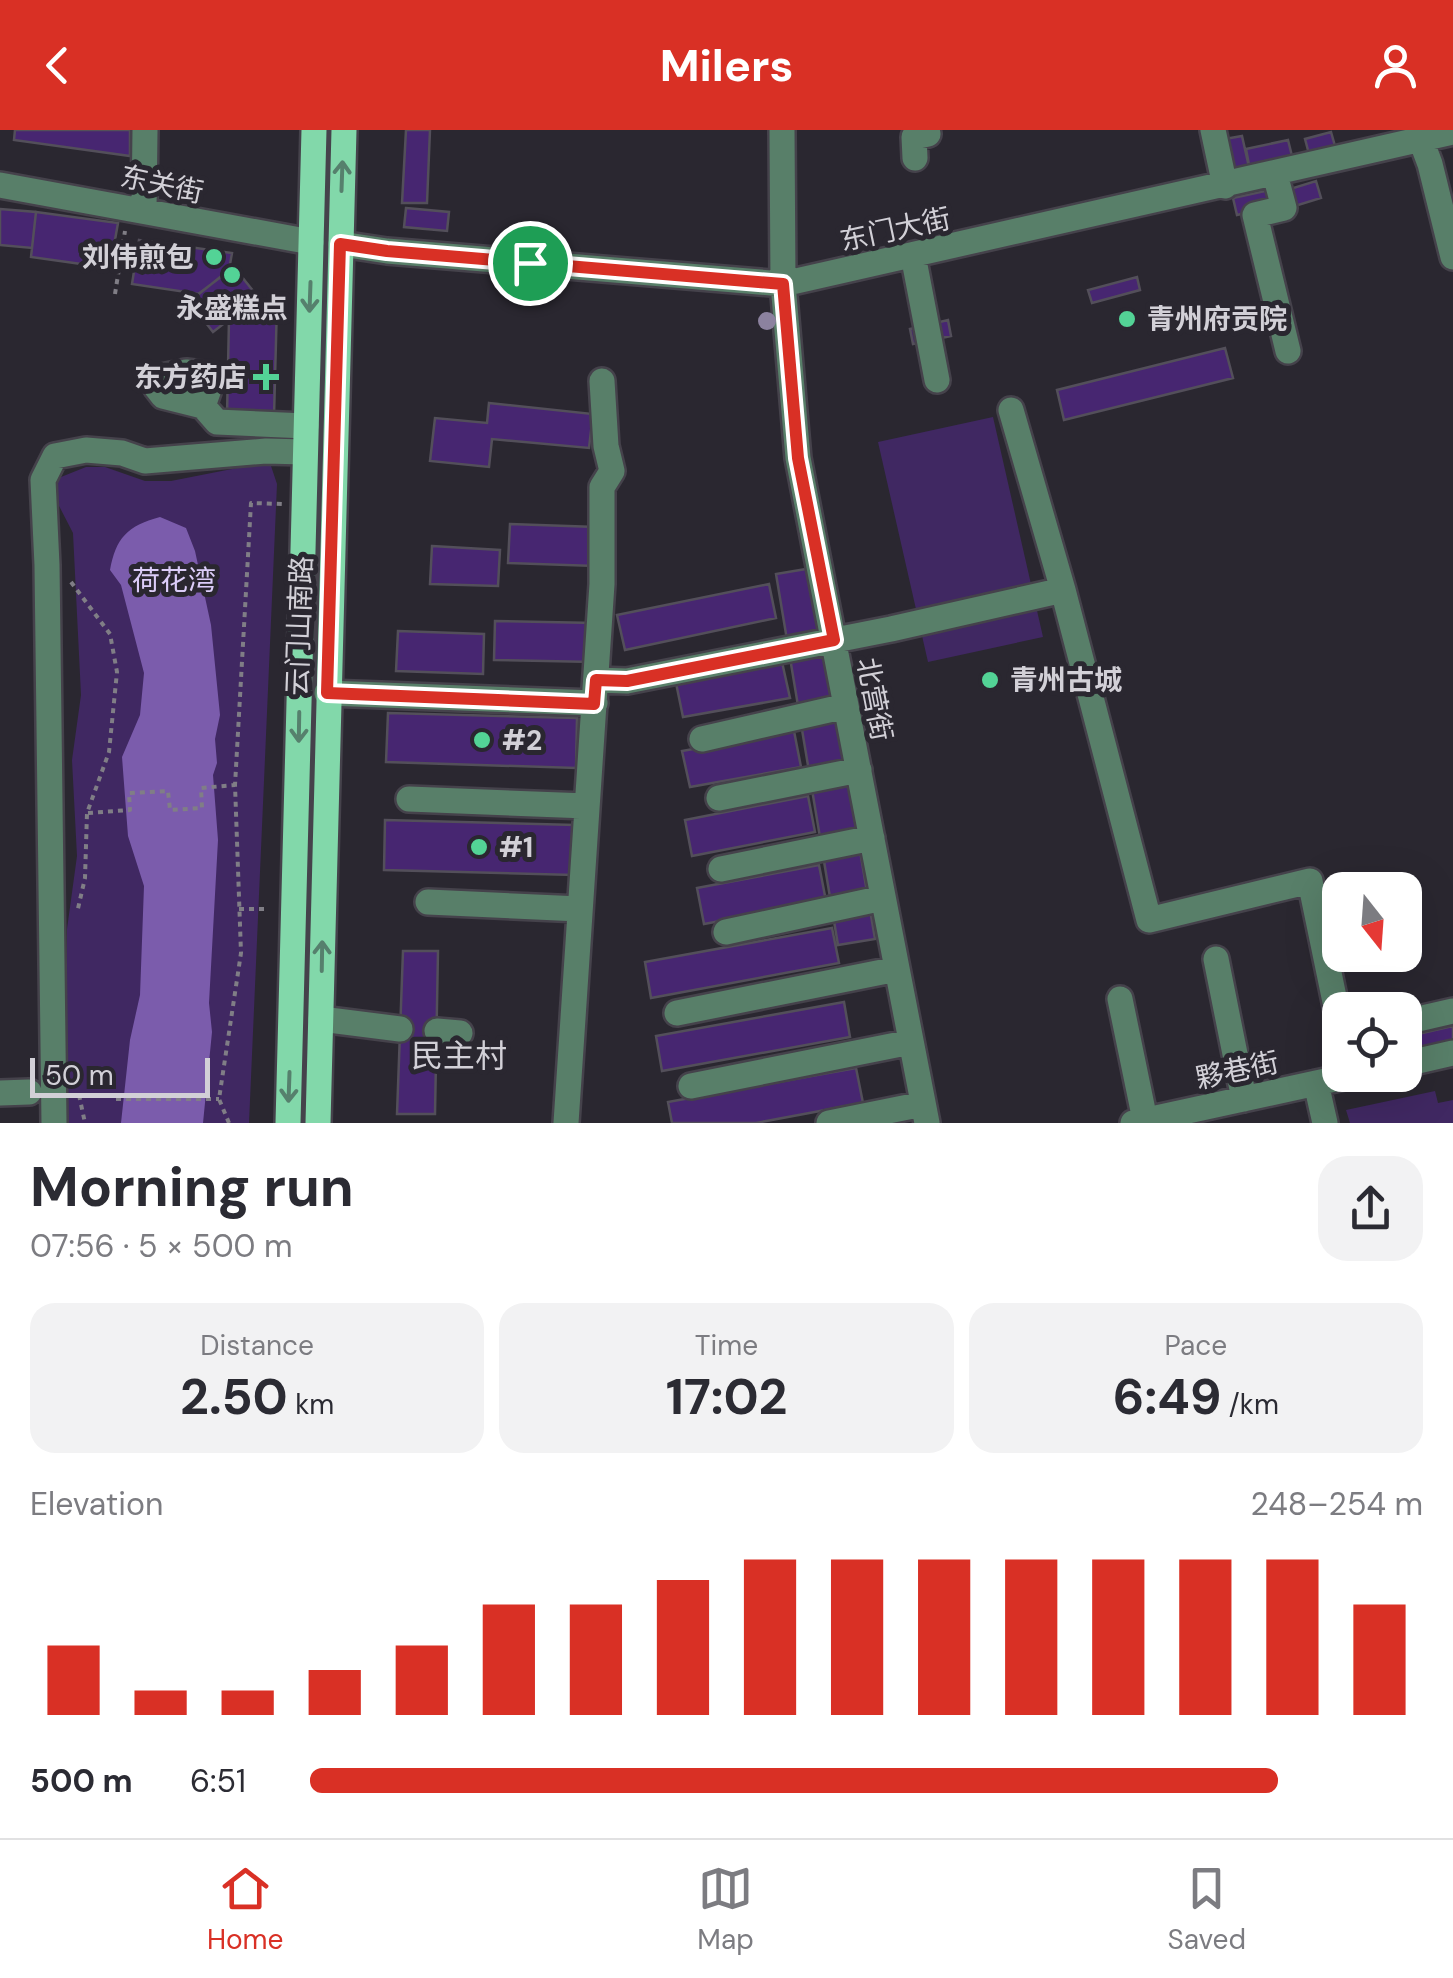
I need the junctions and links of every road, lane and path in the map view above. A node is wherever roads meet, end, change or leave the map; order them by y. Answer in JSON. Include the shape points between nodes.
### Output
{"nodes":[{"id":1,"x":145,"y":130,"type":"edge"},
{"id":2,"x":314,"y":130,"type":"edge"},
{"id":3,"x":344,"y":130,"type":"edge"},
{"id":4,"x":782,"y":130,"type":"edge"},
{"id":5,"x":927,"y":130,"type":"edge"},
{"id":6,"x":1213,"y":130,"type":"edge"},
{"id":7,"x":1453,"y":132,"type":"edge"},
{"id":8,"x":1421,"y":140,"type":"junction"},
{"id":9,"x":915,"y":158,"type":"dead end"},
{"id":10,"x":1275,"y":174,"type":"junction"},
{"id":11,"x":0,"y":184,"type":"edge"},
{"id":12,"x":1224,"y":186,"type":"junction"},
{"id":13,"x":137,"y":208,"type":"junction"},
{"id":14,"x":312,"y":242,"type":"junction"},
{"id":15,"x":340,"y":244,"type":"junction"},
{"id":16,"x":913,"y":255,"type":"junction"},
{"id":17,"x":1453,"y":258,"type":"edge"},
{"id":18,"x":783,"y":284,"type":"junction"},
{"id":19,"x":115,"y":294,"type":"dead end"},
{"id":20,"x":1288,"y":350,"type":"dead end"},
{"id":21,"x":937,"y":380,"type":"dead end"},
{"id":22,"x":602,"y":382,"type":"dead end"},
{"id":23,"x":203,"y":406,"type":"dead end"},
{"id":24,"x":1012,"y":410,"type":"dead end"},
{"id":25,"x":306,"y":426,"type":"junction"},
{"id":26,"x":305,"y":452,"type":"junction"},
{"id":27,"x":287,"y":504,"type":"dead end"},
{"id":28,"x":47,"y":564,"type":"junction"},
{"id":29,"x":1063,"y":590,"type":"junction"},
{"id":30,"x":834,"y":640,"type":"junction"},
{"id":31,"x":595,"y":692,"type":"junction"},
{"id":32,"x":327,"y":693,"type":"junction"},
{"id":33,"x":846,"y":706,"type":"junction"},
{"id":34,"x":702,"y":739,"type":"dead end"},
{"id":35,"x":859,"y":770,"type":"junction"},
{"id":36,"x":235,"y":786,"type":"junction"},
{"id":37,"x":719,"y":798,"type":"dead end"},
{"id":38,"x":409,"y":799,"type":"dead end"},
{"id":39,"x":587,"y":806,"type":"junction"},
{"id":40,"x":87,"y":813,"type":"junction"},
{"id":41,"x":872,"y":838,"type":"junction"},
{"id":42,"x":721,"y":868,"type":"dead end"},
{"id":43,"x":884,"y":898,"type":"junction"},
{"id":44,"x":428,"y":902,"type":"dead end"},
{"id":45,"x":239,"y":909,"type":"junction"},
{"id":46,"x":269,"y":909,"type":"dead end"},
{"id":47,"x":580,"y":909,"type":"junction"},
{"id":48,"x":76,"y":918,"type":"dead end"},
{"id":49,"x":726,"y":932,"type":"dead end"},
{"id":50,"x":1216,"y":959,"type":"dead end"},
{"id":51,"x":897,"y":968,"type":"junction"},
{"id":52,"x":1333,"y":992,"type":"edge"},
{"id":53,"x":1120,"y":999,"type":"dead end"},
{"id":54,"x":1453,"y":1011,"type":"edge"},
{"id":55,"x":678,"y":1013,"type":"dead end"},
{"id":56,"x":320,"y":1018,"type":"junction"},
{"id":57,"x":1422,"y":1018,"type":"edge"},
{"id":58,"x":400,"y":1029,"type":"dead end"},
{"id":59,"x":911,"y":1042,"type":"junction"},
{"id":60,"x":1453,"y":1053,"type":"edge"},
{"id":61,"x":1422,"y":1060,"type":"edge"},
{"id":62,"x":1322,"y":1082,"type":"edge"},
{"id":63,"x":1316,"y":1083,"type":"junction"},
{"id":64,"x":690,"y":1086,"type":"dead end"},
{"id":65,"x":77,"y":1090,"type":"dead end"},
{"id":66,"x":29,"y":1092,"type":"dead end"},
{"id":67,"x":0,"y":1093,"type":"edge"},
{"id":68,"x":116,"y":1099,"type":"dead end"},
{"id":69,"x":219,"y":1099,"type":"junction"},
{"id":70,"x":1244,"y":1099,"type":"junction"},
{"id":71,"x":925,"y":1114,"type":"edge"},
{"id":72,"x":1139,"y":1122,"type":"edge"},
{"id":73,"x":54,"y":1123,"type":"edge"},
{"id":74,"x":86,"y":1123,"type":"edge"},
{"id":75,"x":229,"y":1123,"type":"edge"},
{"id":76,"x":288,"y":1123,"type":"edge"},
{"id":77,"x":318,"y":1123,"type":"edge"},
{"id":78,"x":566,"y":1123,"type":"edge"},
{"id":79,"x":828,"y":1123,"type":"edge"},
{"id":80,"x":1325,"y":1123,"type":"edge"}],
"edges":[{"from":1,"to":13,"type":"street"},
{"from":2,"to":14,"type":"main road","name":"云门山南路"},
{"from":15,"to":3,"type":"main road","name":"云门山南路","one_way":true},
{"from":4,"to":18,"type":"street","name":"北营街"},
{"from":5,"to":9,"type":"street","via":[[914,137]]},
{"from":6,"to":12,"type":"street"},
{"from":7,"to":8,"type":"street","name":"东门大街"},
{"from":8,"to":10,"type":"street","name":"东门大街"},
{"from":8,"to":17,"type":"street"},
{"from":10,"to":12,"type":"street","name":"东门大街"},
{"from":10,"to":20,"type":"street","via":[[1284,208],[1254,215]]},
{"from":11,"to":13,"type":"street","name":"东关街"},
{"from":12,"to":16,"type":"street","name":"东门大街"},
{"from":13,"to":14,"type":"street","name":"东关街"},
{"from":13,"to":19,"type":"path","via":[[118,259]]},
{"from":14,"to":25,"type":"main road","name":"云门山南路","one_way":true},
{"from":15,"to":18,"type":"street","name":"东门大街"},
{"from":15,"to":32,"type":"main road","name":"云门山南路"},
{"from":16,"to":18,"type":"street","name":"东门大街"},
{"from":16,"to":21,"type":"street"},
{"from":18,"to":30,"type":"street","name":"北营街","via":[[798,458]]},
{"from":22,"to":31,"type":"street","via":[[612,471],[602,488]]},
{"from":23,"to":25,"type":"street","via":[[217,422]]},
{"from":24,"to":29,"type":"street"},
{"from":25,"to":26,"type":"main road","name":"云门山南路"},
{"from":26,"to":28,"type":"street","via":[[146,461],[86,450],[55,456],[43,480]]},
{"from":26,"to":76,"type":"main road","name":"云门山南路","one_way":true},
{"from":27,"to":36,"type":"path","via":[[251,503]]},
{"from":28,"to":40,"type":"path","via":[[80,592],[110,634],[118,672],[109,752]]},
{"from":28,"to":73,"type":"street"},
{"from":29,"to":30,"type":"street"},
{"from":29,"to":52,"type":"street","via":[[1150,920],[1310,881]]},
{"from":30,"to":31,"type":"street"},
{"from":30,"to":33,"type":"street","name":"北营街"},
{"from":31,"to":32,"type":"street"},
{"from":31,"to":39,"type":"street"},
{"from":56,"to":32,"type":"main road","name":"云门山南路","one_way":true},
{"from":33,"to":34,"type":"street"},
{"from":33,"to":35,"type":"street","name":"北营街"},
{"from":35,"to":37,"type":"street"},
{"from":35,"to":41,"type":"street","name":"北营街"},
{"from":36,"to":40,"type":"path","via":[[201,788],[202,808],[170,810],[168,791],[129,793],[130,810]]},
{"from":36,"to":45,"type":"path"},
{"from":38,"to":39,"type":"street"},
{"from":39,"to":47,"type":"street"},
{"from":40,"to":48,"type":"path"},
{"from":41,"to":42,"type":"street"},
{"from":41,"to":43,"type":"street","name":"北营街"},
{"from":43,"to":49,"type":"street"},
{"from":43,"to":51,"type":"street","name":"北营街"},
{"from":44,"to":47,"type":"street"},
{"from":45,"to":46,"type":"path"},
{"from":45,"to":69,"type":"path","via":[[241,952]]},
{"from":47,"to":78,"type":"street"},
{"from":50,"to":70,"type":"street"},
{"from":51,"to":55,"type":"street"},
{"from":51,"to":59,"type":"street","name":"北营街"},
{"from":53,"to":72,"type":"street"},
{"from":54,"to":57,"type":"street"},
{"from":56,"to":58,"type":"street"},
{"from":56,"to":77,"type":"main road","name":"云门山南路"},
{"from":59,"to":64,"type":"street"},
{"from":59,"to":71,"type":"street","name":"北营街"},
{"from":60,"to":61,"type":"street"},
{"from":62,"to":63,"type":"street","name":"夥巷街"},
{"from":63,"to":70,"type":"street","name":"夥巷街"},
{"from":63,"to":80,"type":"street"},
{"from":65,"to":74,"type":"path"},
{"from":66,"to":67,"type":"street"},
{"from":68,"to":69,"type":"path"},
{"from":69,"to":75,"type":"path"},
{"from":70,"to":72,"type":"street","name":"夥巷街"},
{"from":71,"to":79,"type":"street"}]}
